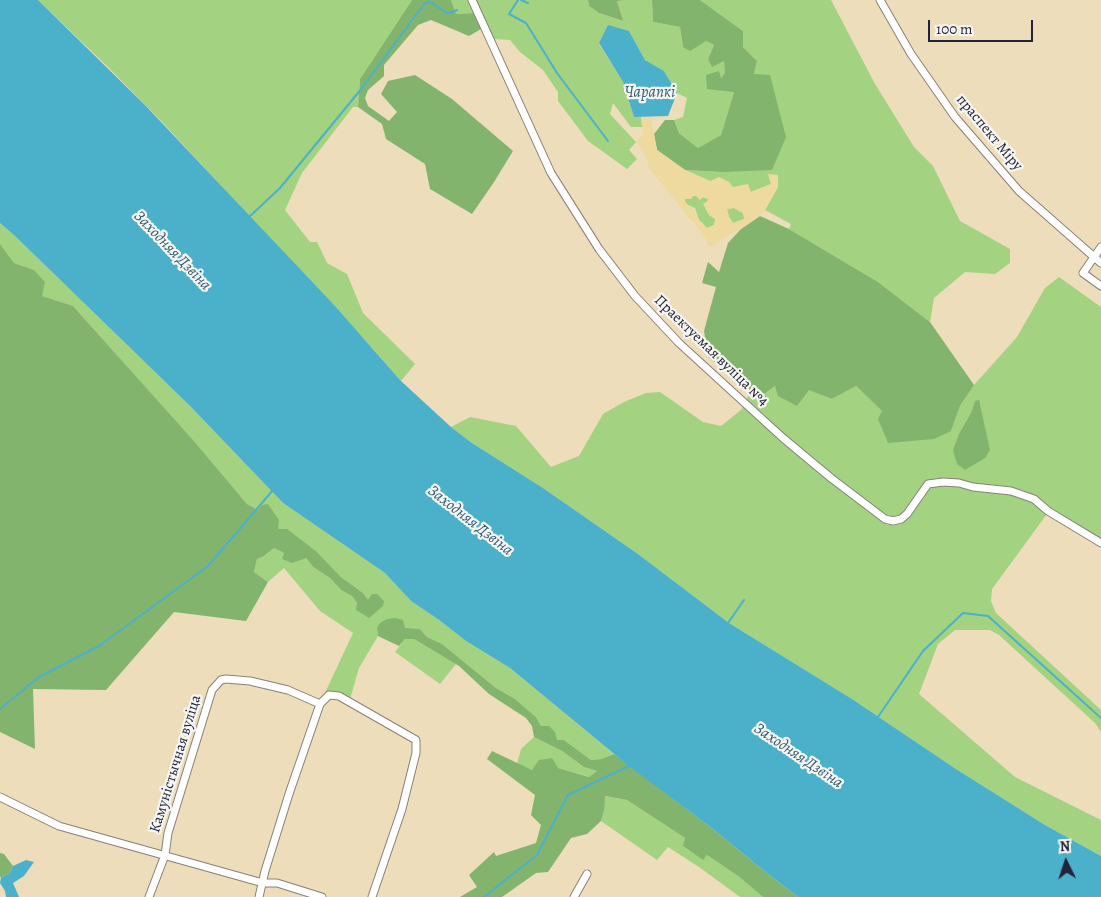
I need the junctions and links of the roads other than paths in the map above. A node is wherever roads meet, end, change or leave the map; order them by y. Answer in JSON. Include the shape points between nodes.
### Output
{"nodes":[{"id":1,"x":472,"y":0,"type":"edge"},
{"id":2,"x":880,"y":0,"type":"edge"},
{"id":3,"x":1101,"y":247,"type":"edge"},
{"id":4,"x":1093,"y":258,"type":"junction"},
{"id":5,"x":1101,"y":263,"type":"edge"},
{"id":6,"x":1101,"y":286,"type":"edge"},
{"id":7,"x":1101,"y":542,"type":"edge"},
{"id":8,"x":320,"y":704,"type":"junction"},
{"id":9,"x":0,"y":797,"type":"edge"},
{"id":10,"x":165,"y":854,"type":"junction"},
{"id":11,"x":587,"y":874,"type":"dead end"},
{"id":12,"x":263,"y":883,"type":"junction"},
{"id":13,"x":149,"y":897,"type":"edge"},
{"id":14,"x":260,"y":897,"type":"edge"},
{"id":15,"x":322,"y":897,"type":"edge"},
{"id":16,"x":372,"y":897,"type":"edge"},
{"id":17,"x":574,"y":897,"type":"edge"}],
"edges":[{"from":1,"to":7,"type":"street","name":"Праектуемая вуліца №4","via":[[551,173],[599,249],[634,296],[679,343],[783,438],[885,519],[901,519],[928,484],[959,483],[1012,491],[1034,499]]},
{"from":2,"to":4,"type":"street","name":"праспект Міру","via":[[911,54],[955,117],[1019,192]]},
{"from":3,"to":4,"type":"street"},
{"from":4,"to":5,"type":"street","name":"праспект Міру"},
{"from":4,"to":6,"type":"street","via":[[1082,273]]},
{"from":8,"to":10,"type":"street","name":"Камуністычная вуліца","via":[[288,690],[250,681],[221,680],[215,686],[168,833]]},
{"from":8,"to":12,"type":"street"},
{"from":8,"to":16,"type":"street","via":[[329,695],[339,696],[409,735],[417,743],[402,809]]},
{"from":9,"to":10,"type":"street","via":[[59,826]]},
{"from":10,"to":12,"type":"street","name":"Камуністычная вуліца"},
{"from":10,"to":13,"type":"street"},
{"from":11,"to":17,"type":"street"},
{"from":12,"to":14,"type":"street"},
{"from":12,"to":15,"type":"street","name":"Камуністычная вуліца","via":[[277,883]]}]}
